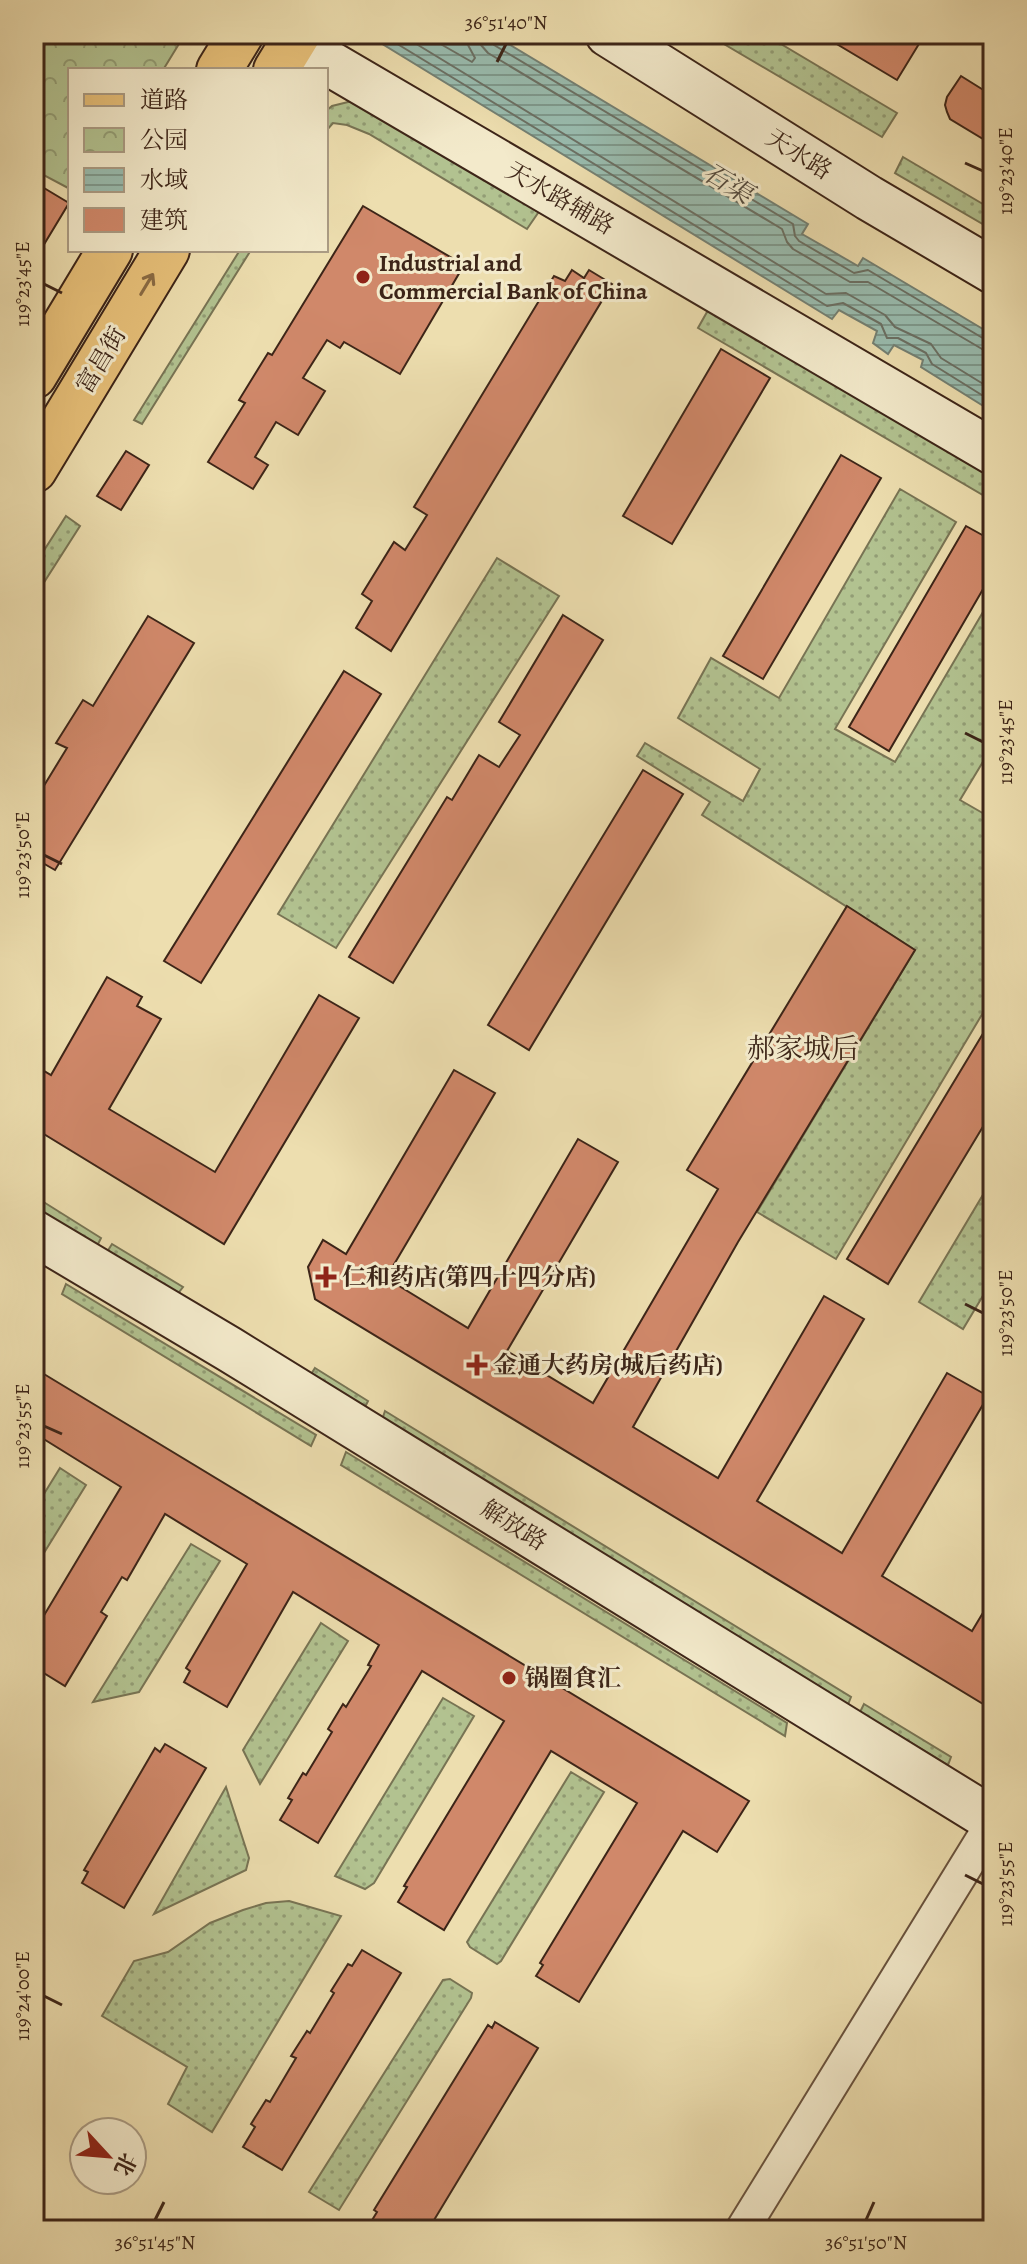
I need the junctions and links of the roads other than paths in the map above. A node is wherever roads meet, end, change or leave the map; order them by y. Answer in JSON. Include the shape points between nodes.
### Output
{"nodes":[{"id":1,"x":241,"y":34,"type":"edge"},
{"id":2,"x":608,"y":34,"type":"edge"},
{"id":3,"x":289,"y":49,"type":"edge"},
{"id":4,"x":220,"y":68,"type":"edge"},
{"id":5,"x":322,"y":68,"type":"edge"},
{"id":6,"x":328,"y":71,"type":"edge"},
{"id":7,"x":109,"y":252,"type":"edge"},
{"id":8,"x":166,"y":252,"type":"edge"},
{"id":9,"x":993,"y":271,"type":"edge"},
{"id":10,"x":34,"y":376,"type":"edge"},
{"id":11,"x":993,"y":452,"type":"edge"},
{"id":12,"x":34,"y":470,"type":"edge"},
{"id":13,"x":34,"y":1233,"type":"edge"},
{"id":14,"x":993,"y":1821,"type":"edge"},
{"id":15,"x":742,"y":2230,"type":"edge"}],
"edges":[{"from":1,"to":4,"type":"main road"},
{"from":2,"to":9,"type":"street","name":"天水路"},
{"from":3,"to":5,"type":"street","name":"天水路辅路"},
{"from":6,"to":11,"type":"street","name":"天水路辅路"},
{"from":7,"to":10,"type":"main road","name":"富昌街"},
{"from":12,"to":8,"type":"main road","name":"富昌街","one_way":true},
{"from":13,"to":14,"type":"street","name":"解放路"},
{"from":14,"to":15,"type":"street"}]}
